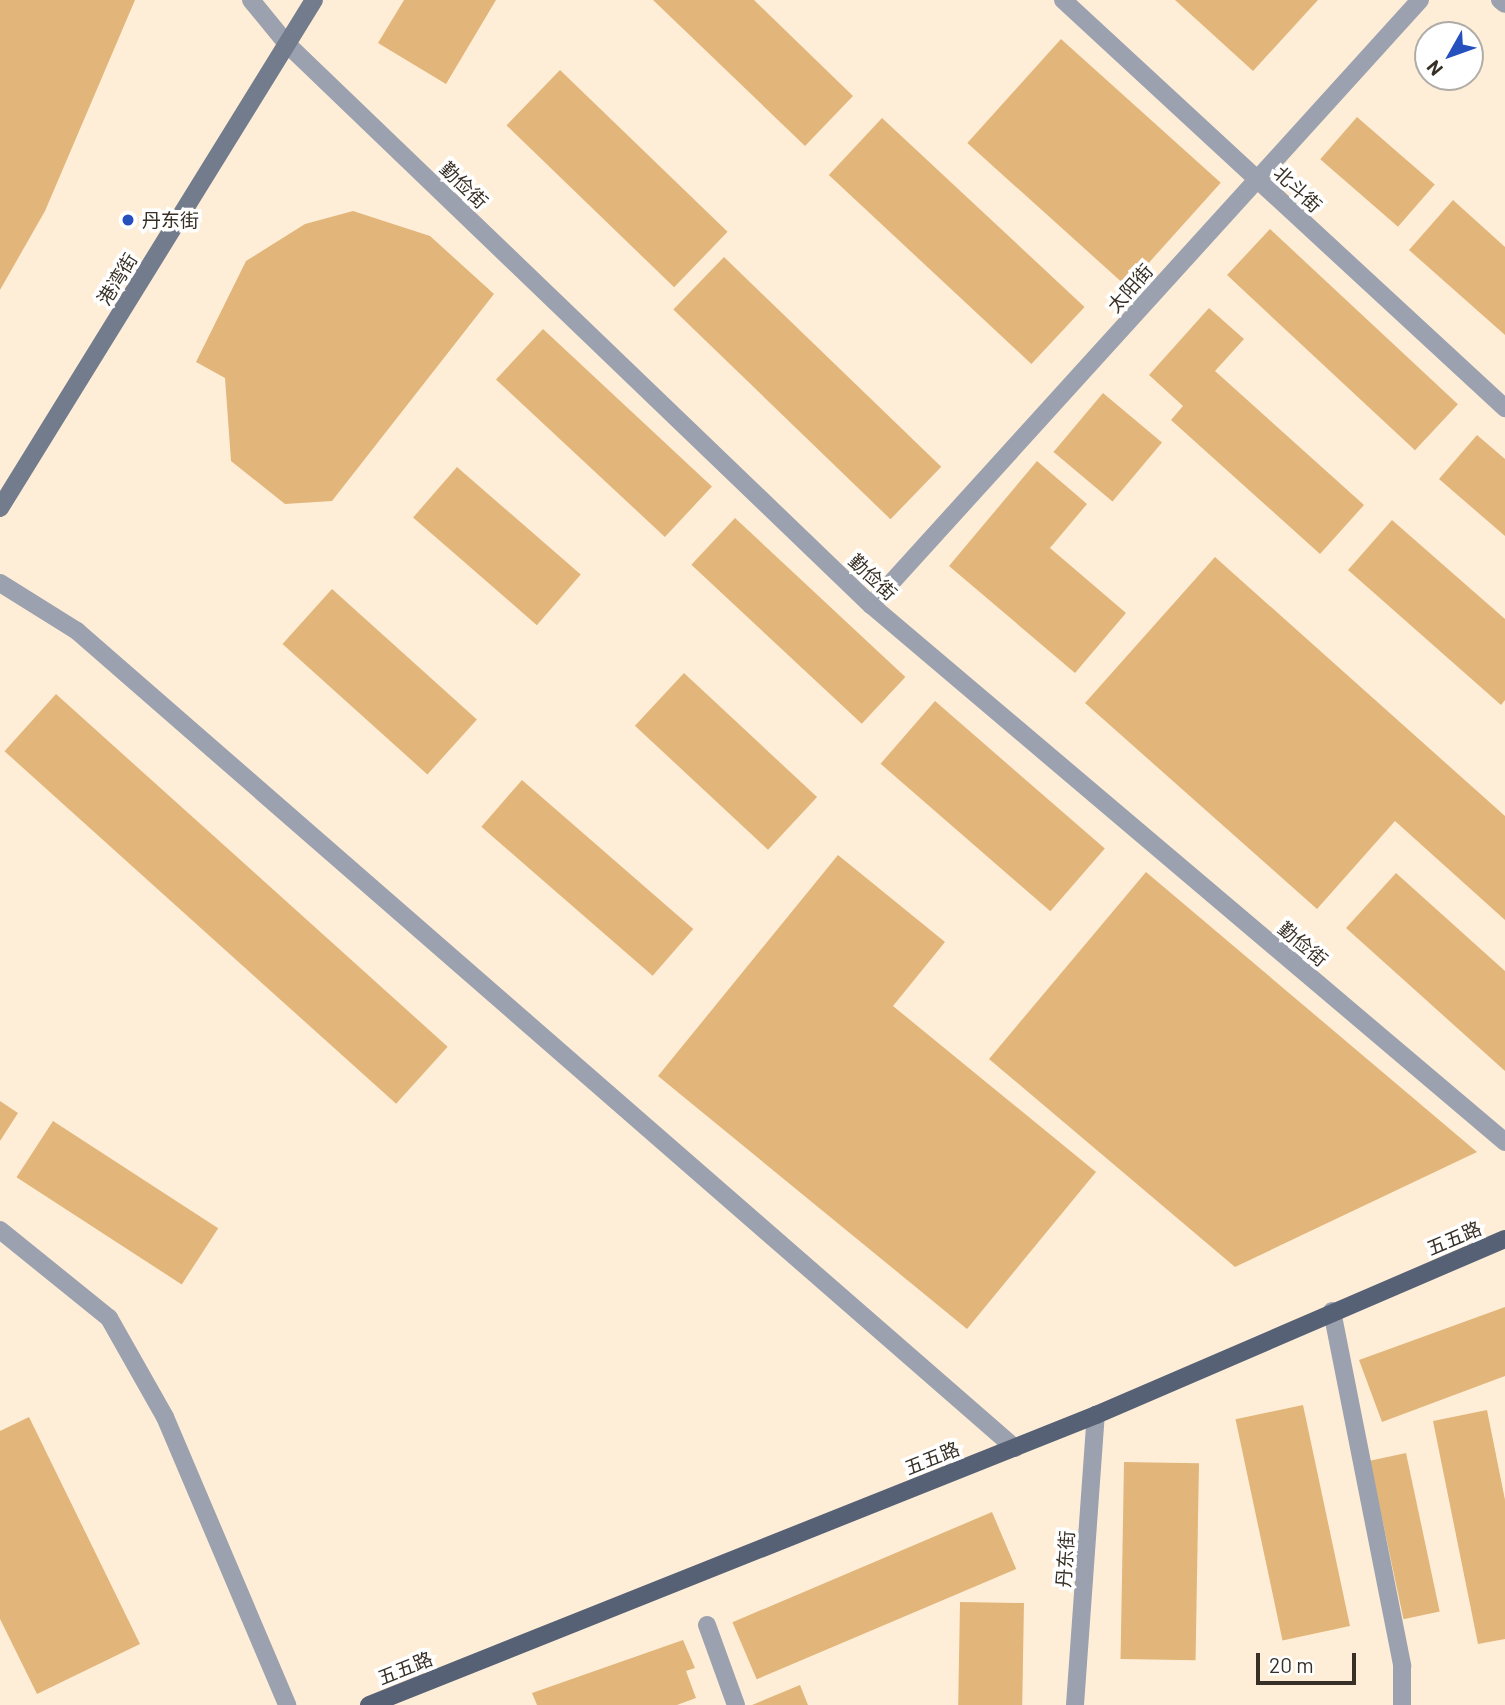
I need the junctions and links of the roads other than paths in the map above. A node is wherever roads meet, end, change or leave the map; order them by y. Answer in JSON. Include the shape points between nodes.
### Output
{"nodes":[{"id":1,"x":251,"y":0,"type":"edge"},
{"id":2,"x":314,"y":0,"type":"edge"},
{"id":3,"x":1063,"y":0,"type":"edge"},
{"id":4,"x":1420,"y":0,"type":"edge"},
{"id":5,"x":1500,"y":0,"type":"edge"},
{"id":6,"x":1505,"y":4,"type":"edge"},
{"id":7,"x":287,"y":44,"type":"junction"},
{"id":8,"x":1256,"y":180,"type":"junction"},
{"id":9,"x":1505,"y":408,"type":"edge"},
{"id":10,"x":0,"y":508,"type":"edge"},
{"id":11,"x":0,"y":583,"type":"edge"},
{"id":12,"x":871,"y":605,"type":"junction"},
{"id":13,"x":1505,"y":1142,"type":"edge"},
{"id":14,"x":0,"y":1230,"type":"edge"},
{"id":15,"x":1505,"y":1239,"type":"edge"},
{"id":16,"x":1332,"y":1311,"type":"junction"},
{"id":17,"x":1096,"y":1415,"type":"junction"},
{"id":18,"x":1015,"y":1448,"type":"junction"},
{"id":19,"x":707,"y":1625,"type":"dead end"},
{"id":20,"x":287,"y":1705,"type":"edge"},
{"id":21,"x":369,"y":1705,"type":"edge"},
{"id":22,"x":736,"y":1705,"type":"edge"},
{"id":23,"x":1075,"y":1705,"type":"edge"},
{"id":24,"x":1402,"y":1705,"type":"edge"}],
"edges":[{"from":1,"to":7,"type":"street","name":"勤俭街"},
{"from":2,"to":7,"type":"main road","name":"港湾街"},
{"from":3,"to":8,"type":"street","name":"北斗街"},
{"from":4,"to":8,"type":"street","name":"太阳街"},
{"from":5,"to":6,"type":"street"},
{"from":7,"to":10,"type":"main road","name":"港湾街"},
{"from":7,"to":12,"type":"street","name":"勤俭街"},
{"from":8,"to":9,"type":"street","name":"北斗街"},
{"from":8,"to":12,"type":"street","name":"太阳街"},
{"from":11,"to":18,"type":"street","via":[[77,631]]},
{"from":12,"to":13,"type":"street","name":"勤俭街"},
{"from":14,"to":20,"type":"street","via":[[109,1318],[166,1417]]},
{"from":15,"to":16,"type":"main road","name":"五五路"},
{"from":16,"to":17,"type":"main road","name":"五五路"},
{"from":16,"to":24,"type":"street","via":[[1402,1666]]},
{"from":17,"to":18,"type":"main road","name":"五五路"},
{"from":17,"to":23,"type":"street","name":"丹东街"},
{"from":18,"to":21,"type":"main road","name":"五五路"},
{"from":19,"to":22,"type":"street"}]}
